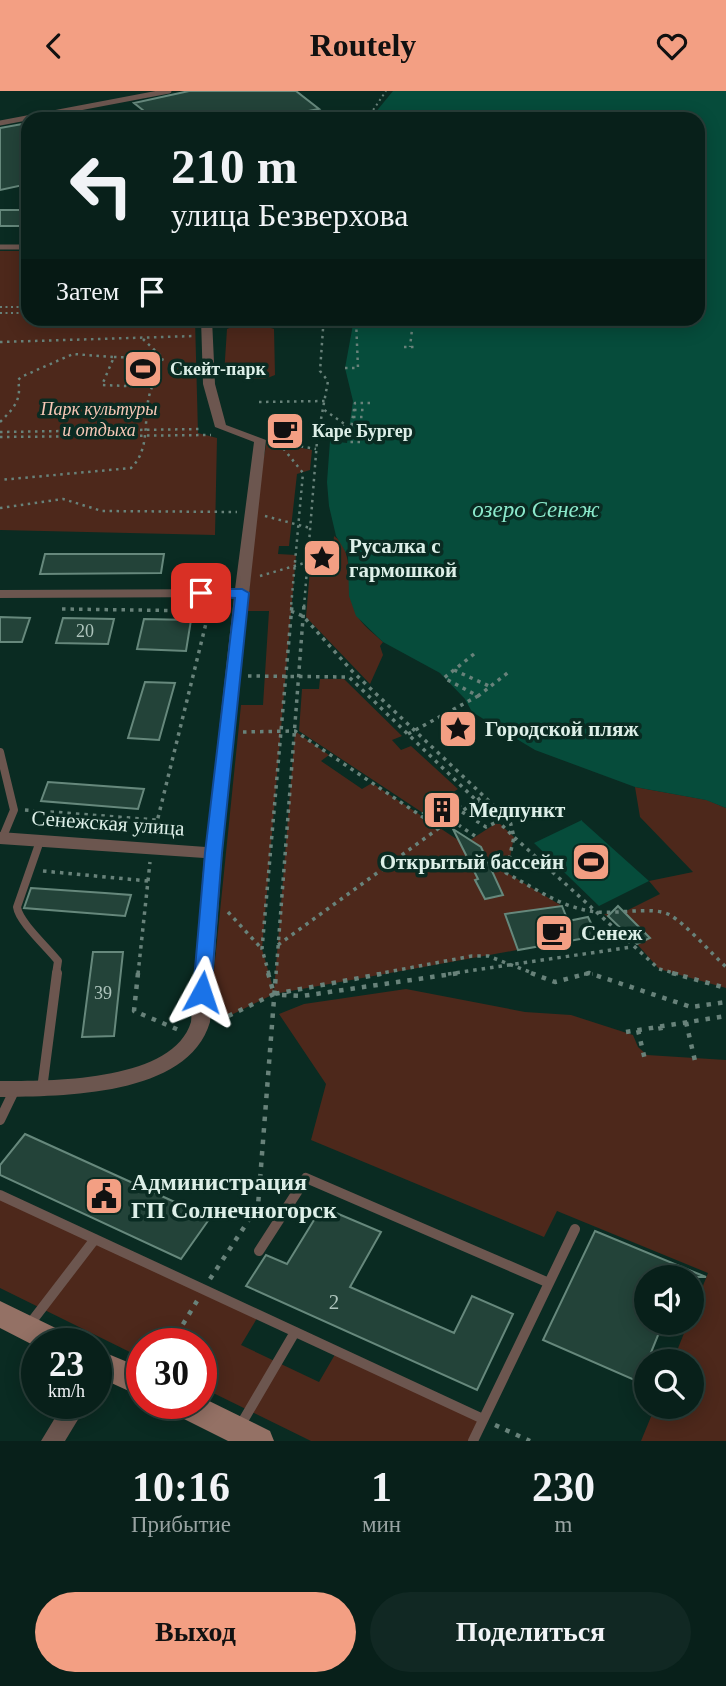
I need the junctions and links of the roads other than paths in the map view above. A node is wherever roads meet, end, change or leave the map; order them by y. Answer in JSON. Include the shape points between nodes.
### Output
{"nodes":[{"id":1,"x":169,"y":91,"type":"edge"},
{"id":2,"x":58,"y":112,"type":"edge"},
{"id":3,"x":21,"y":119,"type":"edge"},
{"id":4,"x":0,"y":123,"type":"edge"},
{"id":5,"x":0,"y":247,"type":"edge"},
{"id":6,"x":21,"y":247,"type":"edge"},
{"id":7,"x":206,"y":326,"type":"edge"},
{"id":8,"x":243,"y":587,"type":"junction"},
{"id":9,"x":0,"y":594,"type":"edge"},
{"id":10,"x":0,"y":752,"type":"edge"},
{"id":11,"x":1,"y":839,"type":"edge"},
{"id":12,"x":40,"y":841,"type":"junction"},
{"id":13,"x":214,"y":853,"type":"junction"},
{"id":14,"x":7,"y":1089,"type":"edge"},
{"id":15,"x":42,"y":1089,"type":"junction"},
{"id":16,"x":0,"y":1120,"type":"edge"},
{"id":17,"x":0,"y":1195,"type":"edge"},
{"id":18,"x":575,"y":1229,"type":"dead end"},
{"id":19,"x":95,"y":1239,"type":"junction"},
{"id":20,"x":258,"y":1251,"type":"dead end"},
{"id":21,"x":549,"y":1283,"type":"junction"},
{"id":22,"x":7,"y":1319,"type":"edge"},
{"id":23,"x":26,"y":1328,"type":"edge"},
{"id":24,"x":295,"y":1332,"type":"junction"},
{"id":25,"x":66,"y":1419,"type":"edge"},
{"id":26,"x":211,"y":1419,"type":"edge"},
{"id":27,"x":484,"y":1419,"type":"junction"},
{"id":28,"x":243,"y":1437,"type":"edge"},
{"id":29,"x":52,"y":1441,"type":"edge"},
{"id":30,"x":473,"y":1441,"type":"edge"}],
"edges":[{"from":1,"to":2,"type":"lane"},
{"from":3,"to":4,"type":"lane"},
{"from":5,"to":6,"type":"lane"},
{"from":7,"to":8,"type":"street","via":[[209,384],[221,427],[260,440]]},
{"from":8,"to":9,"type":"street"},
{"from":8,"to":13,"type":"street"},
{"from":10,"to":11,"type":"lane","via":[[14,810]]},
{"from":11,"to":12,"type":"street","name":"Сенежская улица"},
{"from":12,"to":13,"type":"street","name":"Сенежская улица"},
{"from":12,"to":15,"type":"lane","via":[[17,908],[18,916],[58,961]]},
{"from":13,"to":15,"type":"street","via":[[196,1034],[163,1063],[131,1077]]},
{"from":14,"to":15,"type":"street"},
{"from":14,"to":16,"type":"lane"},
{"from":17,"to":19,"type":"lane"},
{"from":18,"to":21,"type":"lane"},
{"from":19,"to":22,"type":"lane"},
{"from":19,"to":24,"type":"lane"},
{"from":20,"to":21,"type":"lane","via":[[306,1178]]},
{"from":21,"to":27,"type":"lane"},
{"from":22,"to":23,"type":"street"},
{"from":24,"to":27,"type":"lane"},
{"from":24,"to":28,"type":"lane"},
{"from":25,"to":29,"type":"street"},
{"from":26,"to":28,"type":"street"},
{"from":27,"to":30,"type":"lane"}]}
